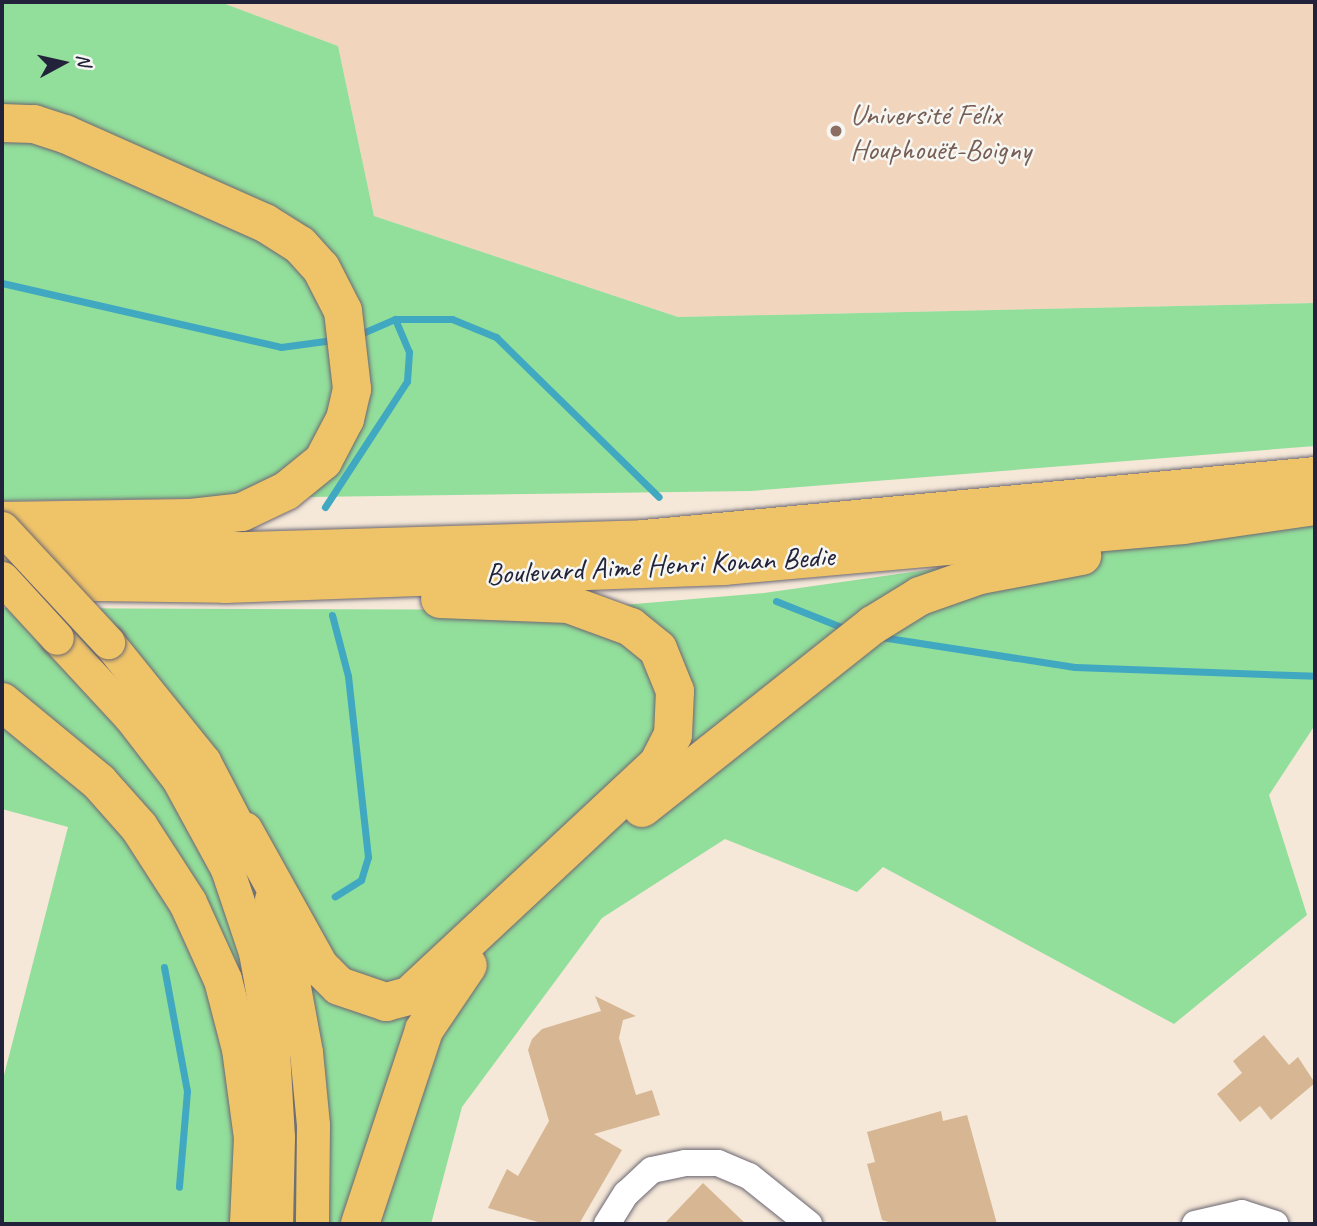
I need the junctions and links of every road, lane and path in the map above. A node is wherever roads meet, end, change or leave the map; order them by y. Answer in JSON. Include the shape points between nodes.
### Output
{"nodes":[{"id":1,"x":2,"y":123,"type":"edge"},
{"id":2,"x":1315,"y":476,"type":"edge"},
{"id":3,"x":1315,"y":506,"type":"edge"},
{"id":4,"x":2,"y":521,"type":"edge"},
{"id":5,"x":1183,"y":525,"type":"junction"},
{"id":6,"x":2,"y":528,"type":"edge"},
{"id":7,"x":2,"y":546,"type":"edge"},
{"id":8,"x":722,"y":550,"type":"junction"},
{"id":9,"x":2,"y":580,"type":"edge"},
{"id":10,"x":225,"y":584,"type":"junction"},
{"id":11,"x":2,"y":702,"type":"edge"},
{"id":12,"x":244,"y":831,"type":"junction"},
{"id":13,"x":249,"y":1224,"type":"edge"},
{"id":14,"x":276,"y":1224,"type":"edge"},
{"id":15,"x":312,"y":1224,"type":"edge"},
{"id":16,"x":360,"y":1224,"type":"edge"},
{"id":17,"x":607,"y":1224,"type":"edge"},
{"id":18,"x":809,"y":1224,"type":"edge"},
{"id":19,"x":1195,"y":1224,"type":"edge"},
{"id":20,"x":1275,"y":1224,"type":"edge"}],
"edges":[{"from":1,"to":4,"type":"highway","via":[[34,124],[65,134],[265,223],[300,246],[336,292],[349,338],[352,389],[345,419],[323,461],[286,491],[242,512],[191,518]]},
{"from":2,"to":8,"type":"highway","name":"Boulevard Aimé Henri Konan Bedie"},
{"from":3,"to":5,"type":"highway","name":"Boulevard Aimé Henri Konan Bedie"},
{"from":5,"to":8,"type":"highway","name":"Boulevard Aimé Henri Konan Bedie","via":[[792,560]]},
{"from":5,"to":16,"type":"highway","via":[[1155,542],[1123,551],[979,575],[946,585],[873,625],[608,835],[484,946],[449,987],[424,1030]]},
{"from":6,"to":12,"type":"main road","bridge":true,"via":[[108,642],[196,750]]},
{"from":7,"to":8,"type":"highway","name":"Boulevard Aimé Henri Konan Bedie","via":[[247,551],[643,539]]},
{"from":8,"to":10,"type":"highway","name":"Boulevard Aimé Henri Konan Bedie"},
{"from":9,"to":10,"type":"highway","name":"Boulevard Aimé Henri Konan Bedie"},
{"from":9,"to":14,"type":"main road","bridge":true,"via":[[130,717],[178,779],[227,869],[255,952],[273,1051],[278,1137]]},
{"from":10,"to":12,"type":"highway","via":[[568,604],[631,627],[658,649],[675,691],[673,735],[658,764],[409,996],[386,1002],[339,986],[302,938],[271,873]]},
{"from":11,"to":13,"type":"highway","via":[[32,722],[99,782],[139,827],[188,903],[223,980],[241,1049],[253,1138]]},
{"from":12,"to":15,"type":"main road","via":[[278,917],[295,987],[313,1125]]},
{"from":17,"to":18,"type":"street","via":[[626,1194],[652,1170],[718,1163],[749,1176]]},
{"from":19,"to":20,"type":"street","via":[[1242,1213]]}]}
